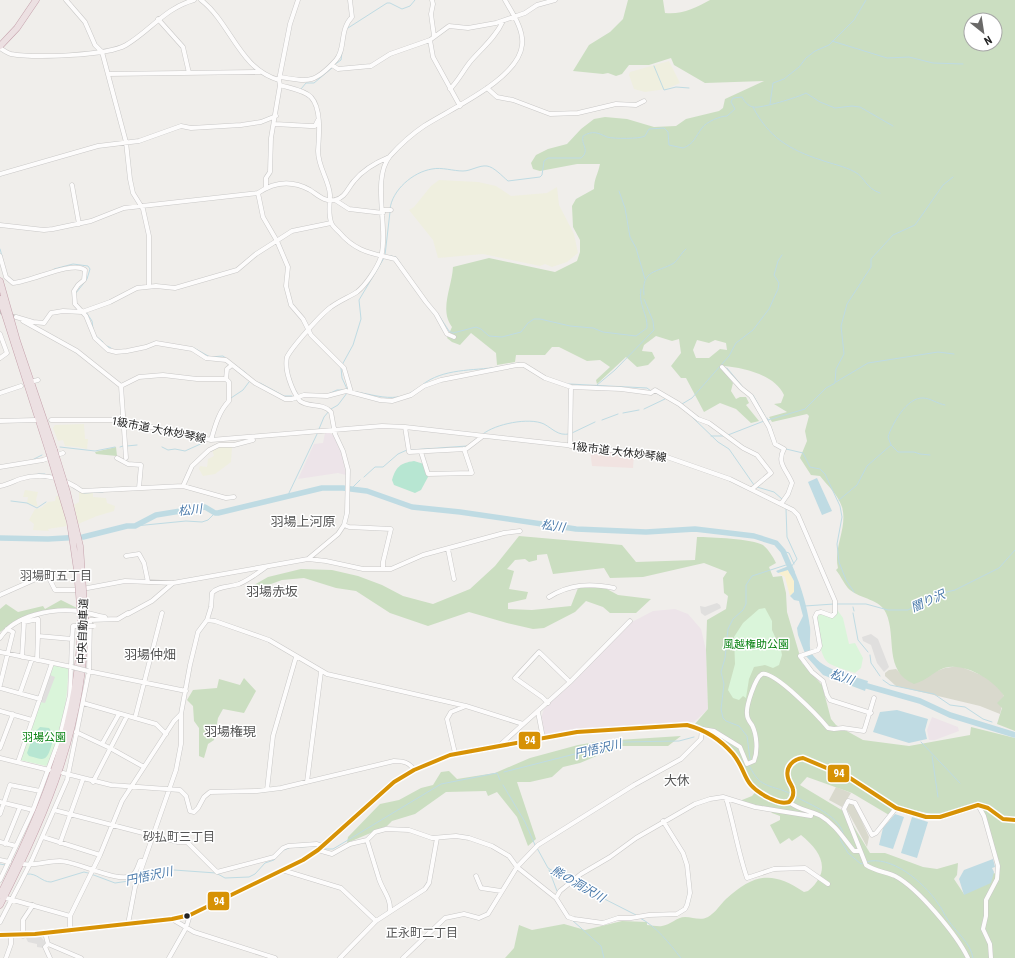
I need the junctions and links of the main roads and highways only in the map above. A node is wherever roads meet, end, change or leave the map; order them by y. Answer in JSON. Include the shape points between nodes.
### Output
{"nodes":[{"id":1,"x":36,"y":0,"type":"edge"},
{"id":2,"x":0,"y":47,"type":"edge"},
{"id":3,"x":0,"y":281,"type":"edge"},
{"id":4,"x":0,"y":299,"type":"edge"},
{"id":5,"x":52,"y":451,"type":"junction"},
{"id":6,"x":83,"y":619,"type":"junction"},
{"id":7,"x":1015,"y":820,"type":"edge"},
{"id":8,"x":3,"y":896,"type":"edge"},
{"id":9,"x":0,"y":905,"type":"edge"},
{"id":10,"x":0,"y":936,"type":"edge"}],
"edges":[{"from":1,"to":2,"type":"highway"},
{"from":3,"to":5,"type":"highway","name":"中央自動車道"},
{"from":4,"to":5,"type":"highway","name":"中央自動車道"},
{"from":5,"to":6,"type":"highway","name":"中央自動車道","bridge":true,"via":[[67,492],[78,538],[83,572]]},
{"from":6,"to":8,"type":"highway","name":"中央自動車道","via":[[74,692],[60,756]]},
{"from":6,"to":9,"type":"highway","name":"中央自動車道","via":[[83,659],[77,707],[64,759],[44,813]]},
{"from":7,"to":10,"type":"main road","via":[[1003,819],[985,806],[926,817],[896,808],[850,778],[803,758],[792,762],[788,768],[788,778],[794,791],[790,801],[778,802],[753,789],[734,755],[702,729],[687,725],[577,732],[455,753],[414,770],[394,782],[320,848],[282,870],[190,915],[23,936]]}]}
